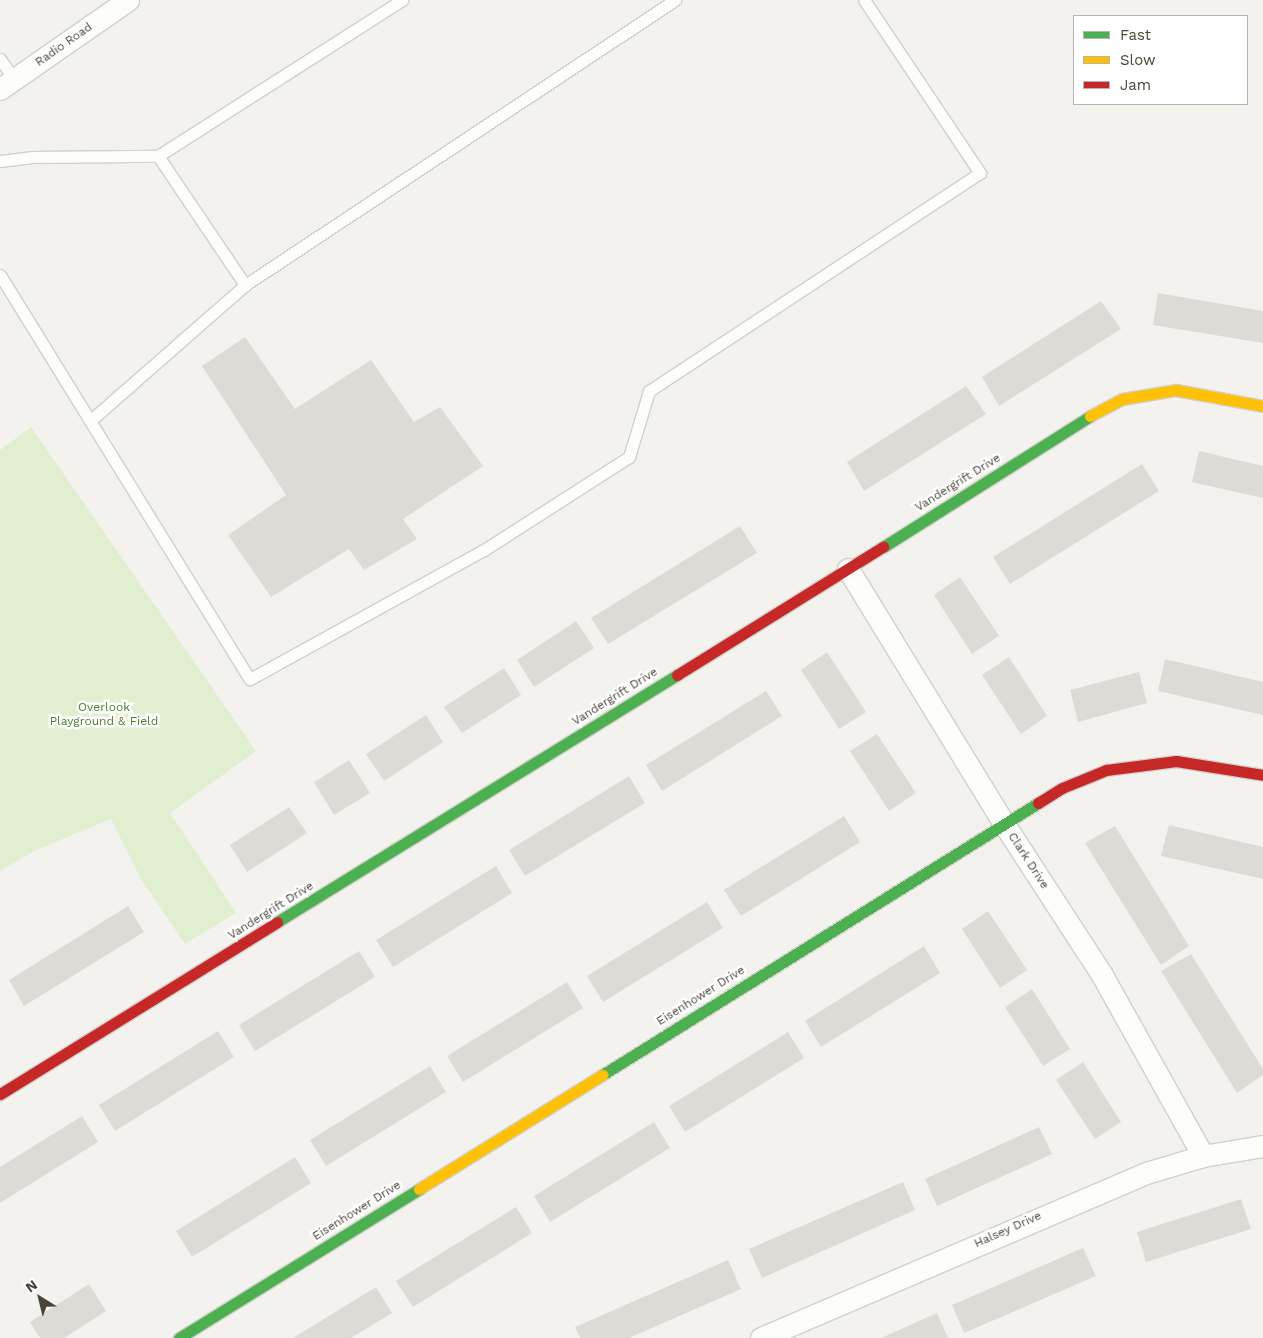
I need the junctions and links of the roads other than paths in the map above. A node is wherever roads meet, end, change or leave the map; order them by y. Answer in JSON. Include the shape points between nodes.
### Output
{"nodes":[{"id":1,"x":128,"y":0,"type":"edge"},
{"id":2,"x":402,"y":0,"type":"edge"},
{"id":3,"x":675,"y":0,"type":"edge"},
{"id":4,"x":864,"y":0,"type":"edge"},
{"id":5,"x":0,"y":59,"type":"edge"},
{"id":6,"x":7,"y":84,"type":"edge"},
{"id":7,"x":158,"y":156,"type":"junction"},
{"id":8,"x":0,"y":161,"type":"edge"},
{"id":9,"x":0,"y":275,"type":"edge"},
{"id":10,"x":245,"y":285,"type":"junction"},
{"id":11,"x":1263,"y":406,"type":"edge"},
{"id":12,"x":91,"y":420,"type":"junction"},
{"id":13,"x":848,"y":569,"type":"junction"},
{"id":14,"x":1263,"y":775,"type":"edge"},
{"id":15,"x":1004,"y":824,"type":"junction"},
{"id":16,"x":0,"y":1094,"type":"edge"},
{"id":17,"x":1263,"y":1146,"type":"edge"},
{"id":18,"x":1203,"y":1156,"type":"junction"},
{"id":19,"x":179,"y":1338,"type":"edge"},
{"id":20,"x":761,"y":1338,"type":"edge"}],
"edges":[{"from":1,"to":6,"type":"street","name":"Radio Road"},
{"from":2,"to":7,"type":"lane"},
{"from":3,"to":10,"type":"lane"},
{"from":4,"to":12,"type":"lane","via":[[980,173],[649,391],[629,457],[484,550],[258,675],[250,679]]},
{"from":5,"to":6,"type":"lane"},
{"from":7,"to":8,"type":"lane","via":[[33,157]]},
{"from":7,"to":10,"type":"lane"},
{"from":9,"to":12,"type":"lane"},
{"from":10,"to":12,"type":"lane"},
{"from":11,"to":13,"type":"street","name":"Vandergrift Drive","via":[[1176,390],[1122,399]]},
{"from":13,"to":15,"type":"street","name":"Clark Drive"},
{"from":13,"to":16,"type":"street","name":"Vandergrift Drive"},
{"from":14,"to":15,"type":"street","name":"Eisenhower Drive","via":[[1176,761],[1141,763],[1106,770],[1062,788]]},
{"from":15,"to":18,"type":"street","name":"Clark Drive","via":[[1102,975]]},
{"from":15,"to":19,"type":"street","name":"Eisenhower Drive"},
{"from":17,"to":18,"type":"street","name":"Halsey Drive"},
{"from":18,"to":20,"type":"street","name":"Halsey Drive","via":[[1088,1195]]}]}
